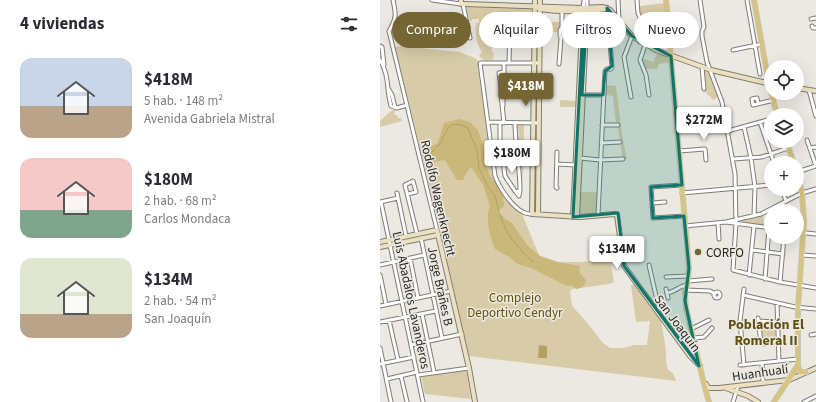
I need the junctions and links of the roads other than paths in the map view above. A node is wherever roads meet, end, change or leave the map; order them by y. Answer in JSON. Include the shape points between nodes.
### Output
{"nodes":[{"id":1,"x":392,"y":0,"type":"edge"},
{"id":2,"x":432,"y":0,"type":"edge"},
{"id":3,"x":503,"y":0,"type":"edge"},
{"id":4,"x":535,"y":0,"type":"edge"},
{"id":5,"x":540,"y":0,"type":"edge"},
{"id":6,"x":584,"y":0,"type":"edge"},
{"id":7,"x":587,"y":0,"type":"edge"},
{"id":8,"x":618,"y":0,"type":"edge"},
{"id":9,"x":637,"y":0,"type":"edge"},
{"id":10,"x":666,"y":0,"type":"edge"},
{"id":11,"x":700,"y":0,"type":"edge"},
{"id":12,"x":747,"y":0,"type":"edge"},
{"id":13,"x":754,"y":0,"type":"edge"},
{"id":14,"x":463,"y":2,"type":"edge"},
{"id":15,"x":503,"y":6,"type":"junction"},
{"id":16,"x":538,"y":7,"type":"junction"},
{"id":17,"x":562,"y":8,"type":"junction"},
{"id":18,"x":607,"y":8,"type":"junction"},
{"id":19,"x":585,"y":9,"type":"junction"},
{"id":20,"x":465,"y":12,"type":"edge"},
{"id":21,"x":585,"y":12,"type":"edge"},
{"id":22,"x":612,"y":12,"type":"edge"},
{"id":23,"x":619,"y":12,"type":"edge"},
{"id":24,"x":638,"y":12,"type":"edge"},
{"id":25,"x":816,"y":18,"type":"edge"},
{"id":26,"x":811,"y":19,"type":"dead end"},
{"id":27,"x":812,"y":26,"type":"dead end"},
{"id":28,"x":816,"y":28,"type":"edge"},
{"id":29,"x":626,"y":29,"type":"edge"},
{"id":30,"x":632,"y":36,"type":"joint"},
{"id":31,"x":762,"y":44,"type":"junction"},
{"id":32,"x":755,"y":45,"type":"junction"},
{"id":33,"x":380,"y":46,"type":"edge"},
{"id":34,"x":509,"y":48,"type":"edge"},
{"id":35,"x":583,"y":48,"type":"edge"},
{"id":36,"x":583,"y":48,"type":"edge"},
{"id":37,"x":644,"y":48,"type":"edge"},
{"id":38,"x":652,"y":48,"type":"edge"},
{"id":39,"x":733,"y":50,"type":"dead end"},
{"id":40,"x":671,"y":56,"type":"junction"},
{"id":41,"x":381,"y":59,"type":"edge"},
{"id":42,"x":765,"y":60,"type":"edge"},
{"id":43,"x":504,"y":63,"type":"junction"},
{"id":44,"x":509,"y":63,"type":"junction"},
{"id":45,"x":537,"y":63,"type":"junction"},
{"id":46,"x":559,"y":64,"type":"dead end"},
{"id":47,"x":702,"y":67,"type":"junction"},
{"id":48,"x":711,"y":70,"type":"junction"},
{"id":49,"x":504,"y":72,"type":"dead end"},
{"id":50,"x":760,"y":74,"type":"dead end"},
{"id":51,"x":764,"y":83,"type":"edge"},
{"id":52,"x":704,"y":89,"type":"dead end"},
{"id":53,"x":804,"y":89,"type":"edge"},
{"id":54,"x":809,"y":90,"type":"junction"},
{"id":55,"x":816,"y":91,"type":"edge"},
{"id":56,"x":582,"y":95,"type":"junction"},
{"id":57,"x":604,"y":95,"type":"junction"},
{"id":58,"x":649,"y":95,"type":"dead end"},
{"id":59,"x":631,"y":97,"type":"dead end"},
{"id":60,"x":772,"y":101,"type":"joint"},
{"id":61,"x":758,"y":104,"type":"dead end"},
{"id":62,"x":407,"y":105,"type":"junction"},
{"id":63,"x":503,"y":106,"type":"dead end"},
{"id":64,"x":774,"y":108,"type":"edge"},
{"id":65,"x":701,"y":115,"type":"dead end"},
{"id":66,"x":816,"y":116,"type":"edge"},
{"id":67,"x":676,"y":118,"type":"junction"},
{"id":68,"x":764,"y":121,"type":"edge"},
{"id":69,"x":489,"y":122,"type":"junction"},
{"id":70,"x":500,"y":122,"type":"junction"},
{"id":71,"x":760,"y":122,"type":"junction"},
{"id":72,"x":504,"y":123,"type":"junction"},
{"id":73,"x":515,"y":123,"type":"junction"},
{"id":74,"x":534,"y":123,"type":"junction"},
{"id":75,"x":539,"y":123,"type":"junction"},
{"id":76,"x":602,"y":125,"type":"junction"},
{"id":77,"x":618,"y":125,"type":"dead end"},
{"id":78,"x":744,"y":127,"type":"junction"},
{"id":79,"x":728,"y":131,"type":"junction"},
{"id":80,"x":807,"y":140,"type":"dead end"},
{"id":81,"x":620,"y":142,"type":"dead end"},
{"id":82,"x":601,"y":143,"type":"junction"},
{"id":83,"x":816,"y":146,"type":"edge"},
{"id":84,"x":788,"y":148,"type":"joint"},
{"id":85,"x":810,"y":148,"type":"junction"},
{"id":86,"x":679,"y":151,"type":"junction"},
{"id":87,"x":557,"y":152,"type":"dead end"},
{"id":88,"x":771,"y":154,"type":"junction"},
{"id":89,"x":791,"y":156,"type":"edge"},
{"id":90,"x":580,"y":158,"type":"junction"},
{"id":91,"x":751,"y":158,"type":"junction"},
{"id":92,"x":623,"y":159,"type":"dead end"},
{"id":93,"x":733,"y":159,"type":"junction"},
{"id":94,"x":600,"y":160,"type":"junction"},
{"id":95,"x":706,"y":160,"type":"dead end"},
{"id":96,"x":557,"y":164,"type":"junction"},
{"id":97,"x":576,"y":165,"type":"junction"},
{"id":98,"x":816,"y":166,"type":"edge"},
{"id":99,"x":804,"y":170,"type":"edge"},
{"id":100,"x":682,"y":185,"type":"junction"},
{"id":101,"x":764,"y":186,"type":"edge"},
{"id":102,"x":756,"y":187,"type":"junction"},
{"id":103,"x":557,"y":188,"type":"dead end"},
{"id":104,"x":736,"y":188,"type":"junction"},
{"id":105,"x":816,"y":189,"type":"edge"},
{"id":106,"x":804,"y":192,"type":"edge"},
{"id":107,"x":398,"y":193,"type":"dead end"},
{"id":108,"x":682,"y":193,"type":"junction"},
{"id":109,"x":408,"y":194,"type":"junction"},
{"id":110,"x":784,"y":196,"type":"edge"},
{"id":111,"x":796,"y":196,"type":"edge"},
{"id":112,"x":398,"y":198,"type":"junction"},
{"id":113,"x":380,"y":202,"type":"edge"},
{"id":114,"x":665,"y":202,"type":"dead end"},
{"id":115,"x":785,"y":202,"type":"junction"},
{"id":116,"x":652,"y":203,"type":"junction"},
{"id":117,"x":532,"y":214,"type":"junction"},
{"id":118,"x":538,"y":214,"type":"junction"},
{"id":119,"x":598,"y":215,"type":"junction"},
{"id":120,"x":684,"y":216,"type":"junction"},
{"id":121,"x":754,"y":216,"type":"junction"},
{"id":122,"x":575,"y":217,"type":"junction"},
{"id":123,"x":736,"y":220,"type":"junction"},
{"id":124,"x":726,"y":222,"type":"junction"},
{"id":125,"x":718,"y":223,"type":"junction"},
{"id":126,"x":736,"y":224,"type":"junction"},
{"id":127,"x":685,"y":226,"type":"junction"},
{"id":128,"x":754,"y":226,"type":"junction"},
{"id":129,"x":764,"y":227,"type":"edge"},
{"id":130,"x":437,"y":232,"type":"junction"},
{"id":131,"x":804,"y":233,"type":"edge"},
{"id":132,"x":418,"y":234,"type":"junction"},
{"id":133,"x":816,"y":234,"type":"edge"},
{"id":134,"x":406,"y":236,"type":"junction"},
{"id":135,"x":421,"y":238,"type":"junction"},
{"id":136,"x":719,"y":239,"type":"dead end"},
{"id":137,"x":380,"y":242,"type":"edge"},
{"id":138,"x":390,"y":242,"type":"junction"},
{"id":139,"x":768,"y":244,"type":"edge"},
{"id":140,"x":784,"y":244,"type":"edge"},
{"id":141,"x":803,"y":244,"type":"edge"},
{"id":142,"x":380,"y":246,"type":"edge"},
{"id":143,"x":752,"y":250,"type":"junction"},
{"id":144,"x":767,"y":252,"type":"junction"},
{"id":145,"x":783,"y":254,"type":"junction"},
{"id":146,"x":802,"y":254,"type":"junction"},
{"id":147,"x":424,"y":255,"type":"junction"},
{"id":148,"x":816,"y":256,"type":"edge"},
{"id":149,"x":410,"y":258,"type":"junction"},
{"id":150,"x":394,"y":262,"type":"junction"},
{"id":151,"x":380,"y":264,"type":"edge"},
{"id":152,"x":650,"y":265,"type":"dead end"},
{"id":153,"x":380,"y":275,"type":"edge"},
{"id":154,"x":750,"y":275,"type":"junction"},
{"id":155,"x":666,"y":277,"type":"dead end"},
{"id":156,"x":765,"y":278,"type":"junction"},
{"id":157,"x":712,"y":280,"type":"dead end"},
{"id":158,"x":780,"y":282,"type":"junction"},
{"id":159,"x":687,"y":283,"type":"junction"},
{"id":160,"x":800,"y":286,"type":"junction"},
{"id":161,"x":816,"y":288,"type":"edge"},
{"id":162,"x":744,"y":289,"type":"dead end"},
{"id":163,"x":451,"y":291,"type":"junction"},
{"id":164,"x":715,"y":294,"type":"dead end"},
{"id":165,"x":433,"y":295,"type":"junction"},
{"id":166,"x":743,"y":295,"type":"junction"},
{"id":167,"x":418,"y":298,"type":"junction"},
{"id":168,"x":668,"y":298,"type":"dead end"},
{"id":169,"x":402,"y":301,"type":"junction"},
{"id":170,"x":777,"y":303,"type":"junction"},
{"id":171,"x":386,"y":304,"type":"junction"},
{"id":172,"x":380,"y":306,"type":"edge"},
{"id":173,"x":798,"y":307,"type":"junction"},
{"id":174,"x":816,"y":309,"type":"edge"},
{"id":175,"x":436,"y":311,"type":"junction"},
{"id":176,"x":658,"y":313,"type":"junction"},
{"id":177,"x":422,"y":314,"type":"junction"},
{"id":178,"x":406,"y":317,"type":"junction"},
{"id":179,"x":390,"y":320,"type":"junction"},
{"id":180,"x":709,"y":320,"type":"dead end"},
{"id":181,"x":380,"y":322,"type":"edge"},
{"id":182,"x":778,"y":322,"type":"junction"},
{"id":183,"x":712,"y":328,"type":"dead end"},
{"id":184,"x":691,"y":329,"type":"junction"},
{"id":185,"x":462,"y":334,"type":"junction"},
{"id":186,"x":816,"y":334,"type":"edge"},
{"id":187,"x":811,"y":335,"type":"dead end"},
{"id":188,"x":442,"y":338,"type":"junction"},
{"id":189,"x":693,"y":338,"type":"junction"},
{"id":190,"x":427,"y":341,"type":"junction"},
{"id":191,"x":778,"y":342,"type":"junction"},
{"id":192,"x":412,"y":344,"type":"junction"},
{"id":193,"x":380,"y":348,"type":"edge"},
{"id":194,"x":414,"y":357,"type":"junction"},
{"id":195,"x":798,"y":359,"type":"junction"},
{"id":196,"x":398,"y":360,"type":"junction"},
{"id":197,"x":779,"y":361,"type":"junction"},
{"id":198,"x":382,"y":363,"type":"edge"},
{"id":199,"x":762,"y":363,"type":"junction"},
{"id":200,"x":740,"y":365,"type":"dead end"},
{"id":201,"x":744,"y":365,"type":"junction"},
{"id":202,"x":699,"y":366,"type":"junction"},
{"id":203,"x":798,"y":367,"type":"junction"},
{"id":204,"x":469,"y":368,"type":"junction"},
{"id":205,"x":816,"y":368,"type":"edge"},
{"id":206,"x":434,"y":372,"type":"junction"},
{"id":207,"x":806,"y":372,"type":"junction"},
{"id":208,"x":418,"y":374,"type":"junction"},
{"id":209,"x":401,"y":376,"type":"junction"},
{"id":210,"x":387,"y":379,"type":"junction"},
{"id":211,"x":789,"y":380,"type":"junction"},
{"id":212,"x":764,"y":383,"type":"junction"},
{"id":213,"x":738,"y":386,"type":"junction"},
{"id":214,"x":706,"y":388,"type":"junction"},
{"id":215,"x":722,"y":388,"type":"junction"},
{"id":216,"x":736,"y":392,"type":"junction"},
{"id":217,"x":816,"y":396,"type":"edge"},
{"id":218,"x":811,"y":401,"type":"edge"},
{"id":219,"x":391,"y":402,"type":"edge"},
{"id":220,"x":407,"y":402,"type":"edge"},
{"id":221,"x":423,"y":402,"type":"edge"},
{"id":222,"x":427,"y":402,"type":"edge"},
{"id":223,"x":475,"y":402,"type":"edge"},
{"id":224,"x":709,"y":402,"type":"edge"},
{"id":225,"x":733,"y":402,"type":"edge"},
{"id":226,"x":757,"y":402,"type":"edge"},
{"id":227,"x":774,"y":402,"type":"edge"},
{"id":228,"x":804,"y":402,"type":"edge"}],
"edges":[{"from":1,"to":62,"type":"street","name":"Rodolfo Wagenknecht","via":[[396,16],[389,31]]},
{"from":2,"to":14,"type":"street"},
{"from":3,"to":15,"type":"street"},
{"from":4,"to":16,"type":"main road"},
{"from":5,"to":16,"type":"main road"},
{"from":6,"to":19,"type":"street"},
{"from":7,"to":19,"type":"street"},
{"from":8,"to":23,"type":"street"},
{"from":9,"to":24,"type":"street"},
{"from":10,"to":40,"type":"main road"},
{"from":11,"to":48,"type":"street","via":[[704,27],[702,36]]},
{"from":12,"to":32,"type":"street"},
{"from":13,"to":31,"type":"main road"},
{"from":14,"to":15,"type":"main road"},
{"from":14,"to":20,"type":"street"},
{"from":15,"to":16,"type":"main road"},
{"from":16,"to":17,"type":"main road"},
{"from":16,"to":45,"type":"main road"},
{"from":17,"to":19,"type":"main road"},
{"from":17,"to":46,"type":"street"},
{"from":18,"to":19,"type":"main road"},
{"from":18,"to":22,"type":"main road"},
{"from":18,"to":57,"type":"street","via":[[612,67],[605,71]]},
{"from":19,"to":21,"type":"main road"},
{"from":25,"to":26,"type":"street"},
{"from":27,"to":28,"type":"street"},
{"from":29,"to":30,"type":"main road"},
{"from":30,"to":59,"type":"street","via":[[624,57]]},
{"from":31,"to":32,"type":"street"},
{"from":31,"to":42,"type":"main road"},
{"from":32,"to":39,"type":"street"},
{"from":32,"to":50,"type":"street"},
{"from":33,"to":41,"type":"street"},
{"from":34,"to":44,"type":"street"},
{"from":35,"to":56,"type":"main road"},
{"from":36,"to":97,"type":"main road"},
{"from":37,"to":58,"type":"street","via":[[640,60],[646,75]]},
{"from":38,"to":40,"type":"main road"},
{"from":40,"to":47,"type":"main road"},
{"from":40,"to":67,"type":"main road"},
{"from":41,"to":62,"type":"street","via":[[388,79],[391,106]]},
{"from":43,"to":44,"type":"street"},
{"from":43,"to":49,"type":"street"},
{"from":43,"to":69,"type":"street","via":[[480,63]]},
{"from":44,"to":45,"type":"street"},
{"from":45,"to":74,"type":"main road"},
{"from":45,"to":75,"type":"main road"},
{"from":47,"to":48,"type":"main road"},
{"from":47,"to":52,"type":"street"},
{"from":48,"to":51,"type":"main road"},
{"from":48,"to":79,"type":"street","via":[[722,102]]},
{"from":53,"to":54,"type":"main road"},
{"from":54,"to":55,"type":"main road"},
{"from":54,"to":66,"type":"street"},
{"from":56,"to":57,"type":"street"},
{"from":56,"to":90,"type":"main road"},
{"from":57,"to":76,"type":"street"},
{"from":60,"to":61,"type":"street"},
{"from":60,"to":64,"type":"main road"},
{"from":62,"to":130,"type":"street","name":"Rodolfo Wagenknecht"},
{"from":63,"to":72,"type":"street"},
{"from":65,"to":67,"type":"street"},
{"from":67,"to":86,"type":"main road"},
{"from":68,"to":71,"type":"street"},
{"from":69,"to":70,"type":"street"},
{"from":69,"to":117,"type":"street","via":[[497,182],[520,211]]},
{"from":70,"to":72,"type":"street"},
{"from":70,"to":73,"type":"street","via":[[505,176],[517,192],[520,190]]},
{"from":71,"to":78,"type":"street"},
{"from":71,"to":88,"type":"street"},
{"from":72,"to":73,"type":"street"},
{"from":73,"to":74,"type":"street"},
{"from":74,"to":75,"type":"street"},
{"from":74,"to":117,"type":"main road"},
{"from":75,"to":118,"type":"main road"},
{"from":76,"to":77,"type":"street"},
{"from":76,"to":82,"type":"street"},
{"from":78,"to":79,"type":"street"},
{"from":78,"to":91,"type":"street"},
{"from":79,"to":93,"type":"street"},
{"from":80,"to":85,"type":"street"},
{"from":81,"to":82,"type":"street"},
{"from":82,"to":94,"type":"street"},
{"from":83,"to":85,"type":"street"},
{"from":84,"to":88,"type":"street"},
{"from":84,"to":89,"type":"main road"},
{"from":85,"to":98,"type":"street"},
{"from":86,"to":95,"type":"street","via":[[705,149]]},
{"from":86,"to":100,"type":"main road"},
{"from":87,"to":96,"type":"street"},
{"from":88,"to":91,"type":"street"},
{"from":90,"to":94,"type":"street"},
{"from":90,"to":122,"type":"main road"},
{"from":91,"to":93,"type":"street"},
{"from":91,"to":102,"type":"street"},
{"from":92,"to":94,"type":"street"},
{"from":93,"to":104,"type":"street"},
{"from":94,"to":119,"type":"street"},
{"from":96,"to":97,"type":"street"},
{"from":96,"to":103,"type":"street"},
{"from":97,"to":122,"type":"main road"},
{"from":98,"to":99,"type":"street"},
{"from":100,"to":108,"type":"main road"},
{"from":100,"to":116,"type":"street","via":[[651,188]]},
{"from":101,"to":102,"type":"street"},
{"from":102,"to":104,"type":"street"},
{"from":102,"to":121,"type":"street"},
{"from":104,"to":108,"type":"street"},
{"from":104,"to":123,"type":"street"},
{"from":105,"to":106,"type":"street"},
{"from":107,"to":112,"type":"street"},
{"from":108,"to":120,"type":"main road"},
{"from":109,"to":109,"type":"street","via":[[405,185],[413,180],[416,192]]},
{"from":109,"to":132,"type":"street"},
{"from":110,"to":115,"type":"street"},
{"from":111,"to":115,"type":"street"},
{"from":112,"to":113,"type":"street"},
{"from":112,"to":134,"type":"street"},
{"from":113,"to":138,"type":"street","name":"Luis Abadalos Lavanderos"},
{"from":114,"to":116,"type":"street"},
{"from":115,"to":121,"type":"street"},
{"from":116,"to":120,"type":"street","via":[[653,218]]},
{"from":117,"to":118,"type":"main road","name":"San Joaquín"},
{"from":118,"to":122,"type":"main road","name":"San Joaquín"},
{"from":119,"to":122,"type":"main road","name":"San Joaquín"},
{"from":119,"to":176,"type":"main road","name":"San Joaquín","via":[[618,216],[624,266]]},
{"from":120,"to":127,"type":"main road"},
{"from":121,"to":123,"type":"street"},
{"from":123,"to":124,"type":"street"},
{"from":123,"to":126,"type":"street"},
{"from":124,"to":125,"type":"street"},
{"from":124,"to":126,"type":"street"},
{"from":125,"to":127,"type":"street"},
{"from":125,"to":136,"type":"street"},
{"from":126,"to":128,"type":"street"},
{"from":126,"to":154,"type":"street","via":[[732,270]]},
{"from":127,"to":159,"type":"main road","via":[[689,268]]},
{"from":128,"to":129,"type":"street"},
{"from":128,"to":143,"type":"street"},
{"from":130,"to":132,"type":"main road"},
{"from":130,"to":135,"type":"main road"},
{"from":130,"to":163,"type":"main road","name":"Rodolfo Wagenknecht"},
{"from":131,"to":133,"type":"street"},
{"from":132,"to":134,"type":"main road"},
{"from":134,"to":138,"type":"main road"},
{"from":135,"to":138,"type":"main road"},
{"from":135,"to":147,"type":"street","name":"Jorge Brañes B"},
{"from":137,"to":138,"type":"main road"},
{"from":138,"to":142,"type":"main road"},
{"from":138,"to":150,"type":"street","name":"Luis Abadalos Lavanderos"},
{"from":139,"to":144,"type":"street"},
{"from":140,"to":145,"type":"street"},
{"from":141,"to":146,"type":"main road"},
{"from":143,"to":144,"type":"street"},
{"from":143,"to":154,"type":"street"},
{"from":144,"to":145,"type":"street"},
{"from":144,"to":156,"type":"street"},
{"from":145,"to":158,"type":"street"},
{"from":146,"to":148,"type":"street"},
{"from":146,"to":160,"type":"main road"},
{"from":147,"to":149,"type":"street"},
{"from":147,"to":165,"type":"street","name":"Jorge Brañes B"},
{"from":149,"to":150,"type":"street"},
{"from":149,"to":167,"type":"street"},
{"from":150,"to":151,"type":"street"},
{"from":150,"to":169,"type":"street","name":"Luis Abadalos Lavanderos"},
{"from":152,"to":176,"type":"street"},
{"from":153,"to":171,"type":"street"},
{"from":154,"to":156,"type":"street"},
{"from":155,"to":159,"type":"street"},
{"from":156,"to":158,"type":"street"},
{"from":157,"to":159,"type":"street"},
{"from":158,"to":160,"type":"street"},
{"from":159,"to":164,"type":"street"},
{"from":159,"to":168,"type":"street","via":[[673,292],[667,291]]},
{"from":159,"to":184,"type":"main road","via":[[686,308]]},
{"from":160,"to":161,"type":"street"},
{"from":160,"to":173,"type":"main road"},
{"from":162,"to":166,"type":"street"},
{"from":163,"to":165,"type":"street"},
{"from":163,"to":185,"type":"main road","name":"Rodolfo Wagenknecht"},
{"from":165,"to":167,"type":"street"},
{"from":165,"to":175,"type":"street","name":"Jorge Brañes B"},
{"from":166,"to":170,"type":"street"},
{"from":166,"to":201,"type":"street","via":[[740,321]]},
{"from":167,"to":169,"type":"street"},
{"from":169,"to":171,"type":"street"},
{"from":169,"to":178,"type":"street","name":"Luis Abadalos Lavanderos"},
{"from":170,"to":173,"type":"street"},
{"from":170,"to":182,"type":"street"},
{"from":171,"to":172,"type":"street"},
{"from":173,"to":174,"type":"street"},
{"from":173,"to":195,"type":"main road"},
{"from":175,"to":177,"type":"street"},
{"from":175,"to":188,"type":"street","name":"Jorge Brañes B"},
{"from":176,"to":202,"type":"main road","name":"San Joaquín"},
{"from":177,"to":178,"type":"street"},
{"from":177,"to":190,"type":"street"},
{"from":178,"to":179,"type":"street"},
{"from":178,"to":192,"type":"street","name":"Luis Abadalos Lavanderos"},
{"from":179,"to":181,"type":"street"},
{"from":179,"to":196,"type":"street"},
{"from":180,"to":184,"type":"street"},
{"from":182,"to":191,"type":"street"},
{"from":182,"to":191,"type":"street","via":[[759,319],[761,342]]},
{"from":183,"to":189,"type":"street","via":[[704,337]]},
{"from":184,"to":189,"type":"main road"},
{"from":185,"to":188,"type":"street"},
{"from":185,"to":204,"type":"main road","name":"Rodolfo Wagenknecht"},
{"from":186,"to":187,"type":"street"},
{"from":188,"to":190,"type":"street"},
{"from":189,"to":202,"type":"main road"},
{"from":190,"to":192,"type":"street"},
{"from":190,"to":206,"type":"street"},
{"from":191,"to":197,"type":"street"},
{"from":192,"to":194,"type":"street","name":"Luis Abadalos Lavanderos"},
{"from":193,"to":198,"type":"street"},
{"from":194,"to":196,"type":"street"},
{"from":194,"to":208,"type":"street","name":"Luis Abadalos Lavanderos"},
{"from":195,"to":197,"type":"street"},
{"from":195,"to":203,"type":"main road"},
{"from":196,"to":198,"type":"street"},
{"from":197,"to":199,"type":"street"},
{"from":198,"to":210,"type":"street"},
{"from":199,"to":201,"type":"street"},
{"from":199,"to":212,"type":"street"},
{"from":200,"to":201,"type":"street"},
{"from":202,"to":214,"type":"main road"},
{"from":203,"to":207,"type":"main road","via":[[801,372]]},
{"from":203,"to":211,"type":"main road"},
{"from":204,"to":206,"type":"street"},
{"from":204,"to":223,"type":"main road","name":"Rodolfo Wagenknecht"},
{"from":205,"to":207,"type":"main road","name":"Huanhualí"},
{"from":206,"to":208,"type":"street"},
{"from":207,"to":211,"type":"main road","name":"Huanhualí"},
{"from":208,"to":209,"type":"street"},
{"from":208,"to":221,"type":"street","name":"Luis Abadalos Lavanderos"},
{"from":209,"to":210,"type":"street"},
{"from":209,"to":220,"type":"street"},
{"from":210,"to":219,"type":"street"},
{"from":211,"to":212,"type":"main road","name":"Huanhualí"},
{"from":211,"to":227,"type":"main road"},
{"from":212,"to":213,"type":"main road","name":"Huanhualí"},
{"from":213,"to":215,"type":"main road","name":"Huanhualí"},
{"from":213,"to":216,"type":"street"},
{"from":214,"to":215,"type":"main road","name":"Huanhualí"},
{"from":214,"to":224,"type":"main road"},
{"from":215,"to":216,"type":"main road"},
{"from":216,"to":225,"type":"street"},
{"from":216,"to":226,"type":"main road"},
{"from":217,"to":218,"type":"street"},
{"from":218,"to":228,"type":"street"},
{"from":221,"to":222,"type":"street"}]}
